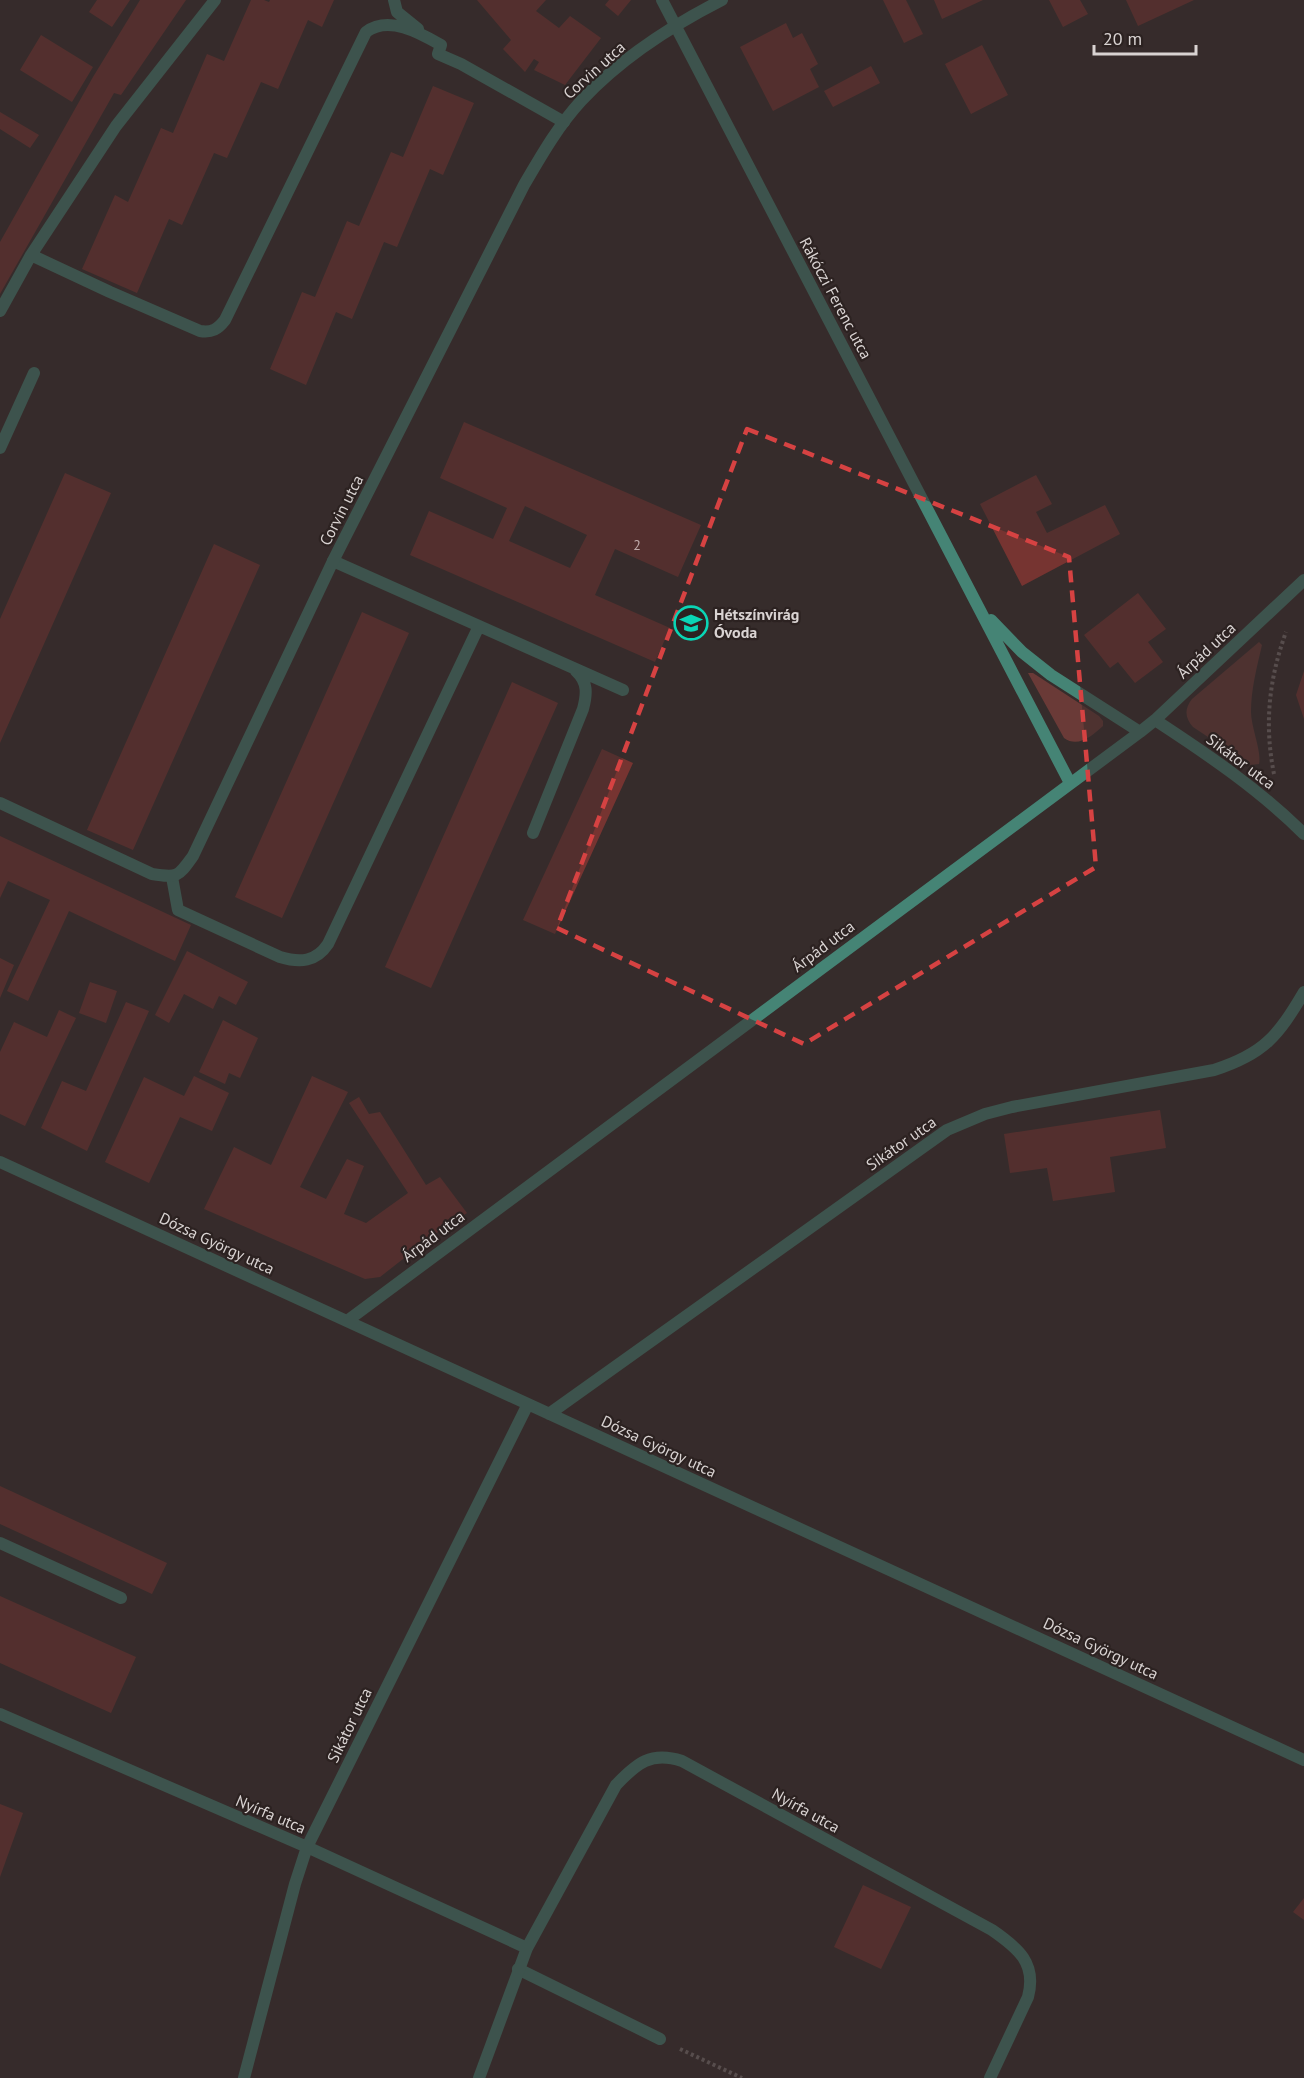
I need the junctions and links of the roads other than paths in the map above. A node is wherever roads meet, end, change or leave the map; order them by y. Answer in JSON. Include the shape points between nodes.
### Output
{"nodes":[{"id":1,"x":215,"y":0,"type":"edge"},
{"id":2,"x":394,"y":0,"type":"edge"},
{"id":3,"x":662,"y":0,"type":"edge"},
{"id":4,"x":722,"y":0,"type":"edge"},
{"id":5,"x":674,"y":26,"type":"junction"},
{"id":6,"x":441,"y":45,"type":"junction"},
{"id":7,"x":564,"y":122,"type":"junction"},
{"id":8,"x":31,"y":255,"type":"junction"},
{"id":9,"x":0,"y":311,"type":"edge"},
{"id":10,"x":34,"y":373,"type":"dead end"},
{"id":11,"x":0,"y":448,"type":"edge"},
{"id":12,"x":333,"y":561,"type":"junction"},
{"id":13,"x":1304,"y":580,"type":"edge"},
{"id":14,"x":981,"y":610,"type":"junction"},
{"id":15,"x":479,"y":626,"type":"junction"},
{"id":16,"x":570,"y":667,"type":"junction"},
{"id":17,"x":623,"y":690,"type":"dead end"},
{"id":18,"x":1155,"y":720,"type":"junction"},
{"id":19,"x":1140,"y":732,"type":"junction"},
{"id":20,"x":1070,"y":783,"type":"junction"},
{"id":21,"x":0,"y":803,"type":"edge"},
{"id":22,"x":533,"y":833,"type":"dead end"},
{"id":23,"x":1304,"y":834,"type":"edge"},
{"id":24,"x":172,"y":877,"type":"junction"},
{"id":25,"x":1304,"y":992,"type":"edge"},
{"id":26,"x":0,"y":1162,"type":"edge"},
{"id":27,"x":347,"y":1321,"type":"junction"},
{"id":28,"x":528,"y":1404,"type":"junction"},
{"id":29,"x":549,"y":1414,"type":"junction"},
{"id":30,"x":0,"y":1543,"type":"edge"},
{"id":31,"x":121,"y":1598,"type":"dead end"},
{"id":32,"x":0,"y":1714,"type":"edge"},
{"id":33,"x":1304,"y":1760,"type":"edge"},
{"id":34,"x":307,"y":1847,"type":"junction"},
{"id":35,"x":527,"y":1948,"type":"junction"},
{"id":36,"x":518,"y":1969,"type":"junction"},
{"id":37,"x":660,"y":2039,"type":"road end"},
{"id":38,"x":244,"y":2078,"type":"edge"},
{"id":39,"x":479,"y":2078,"type":"edge"},
{"id":40,"x":990,"y":2078,"type":"edge"}],
"edges":[{"from":1,"to":8,"type":"street","via":[[116,126]]},
{"from":2,"to":6,"type":"street","via":[[397,12]]},
{"from":3,"to":5,"type":"street","name":"Rákóczi Ferenc utca"},
{"from":4,"to":5,"type":"street","name":"Corvin utca"},
{"from":5,"to":7,"type":"street","name":"Corvin utca","via":[[613,71]]},
{"from":5,"to":14,"type":"street","name":"Rákóczi Ferenc utca"},
{"from":6,"to":7,"type":"street","via":[[438,54]]},
{"from":6,"to":8,"type":"street","via":[[396,26],[373,27],[366,32],[218,328],[200,331]]},
{"from":7,"to":12,"type":"street","name":"Corvin utca","via":[[524,185]]},
{"from":8,"to":9,"type":"street"},
{"from":10,"to":11,"type":"street"},
{"from":12,"to":15,"type":"street"},
{"from":12,"to":24,"type":"street","name":"Corvin utca","via":[[192,856],[182,871]]},
{"from":13,"to":18,"type":"street","name":"Árpád utca"},
{"from":14,"to":19,"type":"street","name":"Rákóczi Ferenc utca","via":[[1051,675]]},
{"from":14,"to":20,"type":"street","name":"Rákóczi Ferenc utca"},
{"from":15,"to":16,"type":"street"},
{"from":15,"to":24,"type":"street","via":[[328,944],[317,956],[295,961],[280,957],[178,910]]},
{"from":16,"to":17,"type":"street"},
{"from":16,"to":22,"type":"street","via":[[583,678],[586,697]]},
{"from":18,"to":19,"type":"street","name":"Árpád utca"},
{"from":18,"to":23,"type":"street","name":"Sikátor utca","via":[[1262,796]]},
{"from":19,"to":20,"type":"street","name":"Árpád utca"},
{"from":20,"to":27,"type":"street","name":"Árpád utca"},
{"from":21,"to":24,"type":"street","via":[[152,874]]},
{"from":25,"to":29,"type":"street","name":"Sikátor utca","via":[[1275,1036],[1236,1063],[1012,1107],[947,1130]]},
{"from":26,"to":27,"type":"street","name":"Dózsa György utca"},
{"from":27,"to":28,"type":"street","name":"Dózsa György utca"},
{"from":28,"to":29,"type":"street","name":"Dózsa György utca"},
{"from":28,"to":34,"type":"street","name":"Sikátor utca"},
{"from":29,"to":33,"type":"street","name":"Dózsa György utca"},
{"from":30,"to":31,"type":"street"},
{"from":32,"to":34,"type":"street","name":"Nyírfa utca"},
{"from":34,"to":35,"type":"street","name":"Nyírfa utca"},
{"from":34,"to":38,"type":"street","name":"Sikátor utca"},
{"from":35,"to":36,"type":"street","name":"Nyírfa utca"},
{"from":35,"to":40,"type":"street","name":"Nyírfa utca","via":[[616,1785],[646,1760],[668,1757],[682,1761],[1014,1945],[1025,1960],[1031,1985]]},
{"from":36,"to":37,"type":"street"},
{"from":36,"to":39,"type":"street","name":"Nyírfa utca"}]}
